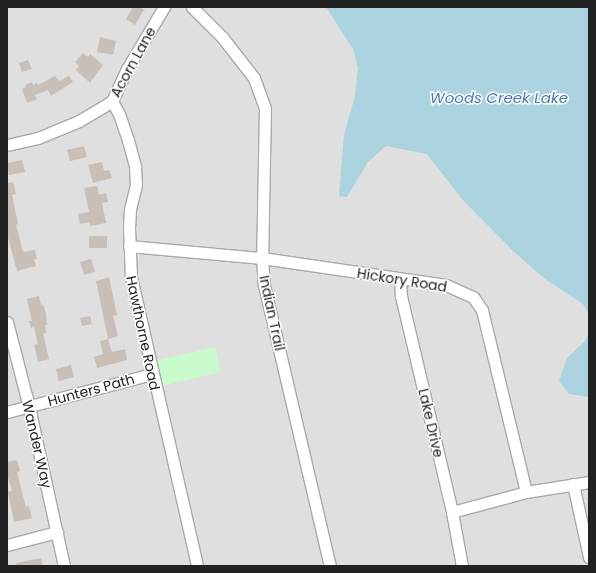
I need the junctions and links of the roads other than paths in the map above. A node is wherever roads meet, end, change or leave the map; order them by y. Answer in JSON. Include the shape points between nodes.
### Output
{"nodes":[{"id":1,"x":164,"y":7,"type":"edge"},
{"id":2,"x":192,"y":7,"type":"edge"},
{"id":3,"x":112,"y":101,"type":"junction"},
{"id":4,"x":7,"y":145,"type":"edge"},
{"id":5,"x":129,"y":246,"type":"junction"},
{"id":6,"x":262,"y":258,"type":"junction"},
{"id":7,"x":400,"y":280,"type":"junction"},
{"id":8,"x":7,"y":322,"type":"edge"},
{"id":9,"x":152,"y":374,"type":"junction"},
{"id":10,"x":29,"y":407,"type":"junction"},
{"id":11,"x":7,"y":412,"type":"edge"},
{"id":12,"x":589,"y":482,"type":"edge"},
{"id":13,"x":573,"y":484,"type":"junction"},
{"id":14,"x":526,"y":492,"type":"junction"},
{"id":15,"x":452,"y":512,"type":"junction"},
{"id":16,"x":57,"y":532,"type":"junction"},
{"id":17,"x":7,"y":545,"type":"edge"},
{"id":18,"x":589,"y":557,"type":"edge"},
{"id":19,"x":64,"y":566,"type":"edge"},
{"id":20,"x":197,"y":566,"type":"edge"},
{"id":21,"x":330,"y":566,"type":"edge"},
{"id":22,"x":460,"y":566,"type":"edge"}],
"edges":[{"from":1,"to":3,"type":"street","name":"Acorn Lane","via":[[127,69]]},
{"from":2,"to":6,"type":"street","name":"Indian Trail","via":[[222,37],[254,78],[265,108]]},
{"from":3,"to":4,"type":"street","name":"Acorn Lane","via":[[79,121],[38,138]]},
{"from":3,"to":5,"type":"street","name":"Hawthorne Road","via":[[119,114],[135,167],[136,185],[130,209]]},
{"from":5,"to":6,"type":"street","name":"Hickory Road"},
{"from":5,"to":9,"type":"street","name":"Hawthorne Road","via":[[131,277]]},
{"from":6,"to":7,"type":"street","name":"Hickory Road"},
{"from":6,"to":21,"type":"street","name":"Indian Trail","via":[[264,285]]},
{"from":7,"to":14,"type":"street","name":"Hickory Road","via":[[446,285],[473,297],[482,310]]},
{"from":7,"to":15,"type":"street","name":"Lake Drive","via":[[401,296]]},
{"from":8,"to":10,"type":"street","name":"Wander Way"},
{"from":9,"to":10,"type":"street","name":"Hunters Path"},
{"from":9,"to":20,"type":"street","name":"Hawthorne Road"},
{"from":10,"to":11,"type":"street","name":"Hunters Path"},
{"from":10,"to":16,"type":"street","name":"Wander Way"},
{"from":12,"to":13,"type":"street"},
{"from":13,"to":14,"type":"street"},
{"from":13,"to":18,"type":"street"},
{"from":14,"to":15,"type":"street"},
{"from":15,"to":22,"type":"street","name":"Lake Drive"},
{"from":16,"to":17,"type":"street"},
{"from":16,"to":19,"type":"street","name":"Wander Way"}]}
